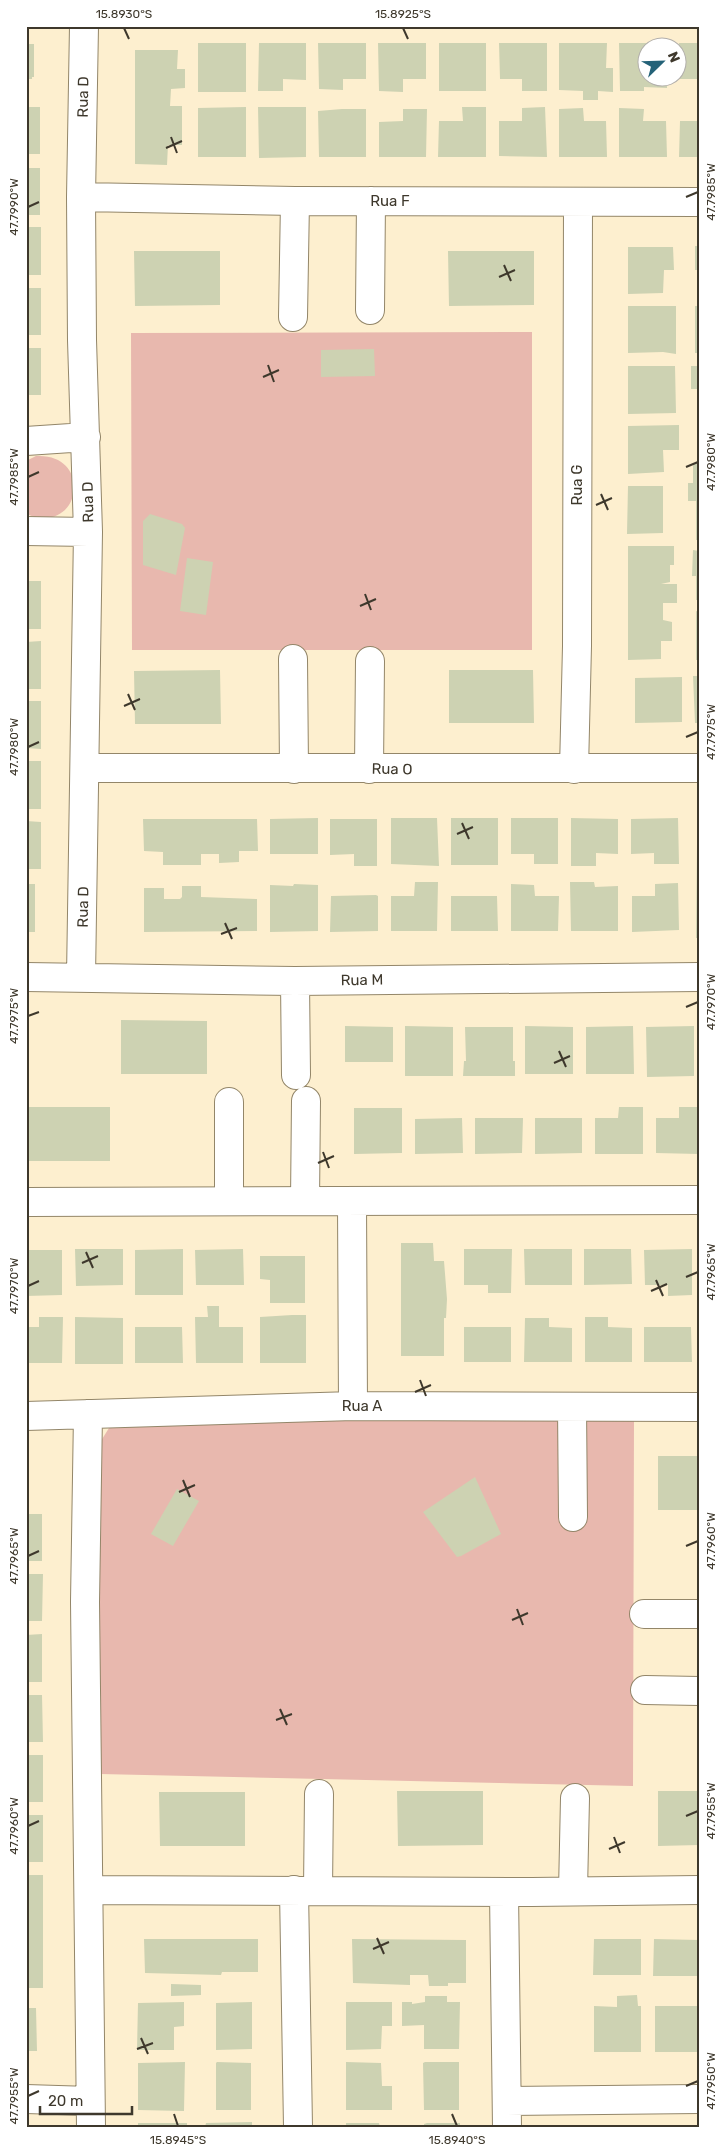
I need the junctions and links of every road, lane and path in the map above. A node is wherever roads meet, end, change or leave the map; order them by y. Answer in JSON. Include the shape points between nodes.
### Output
{"nodes":[{"id":1,"x":84,"y":26,"type":"edge"},
{"id":2,"x":81,"y":197,"type":"junction"},
{"id":3,"x":295,"y":201,"type":"junction"},
{"id":4,"x":370,"y":201,"type":"junction"},
{"id":5,"x":578,"y":202,"type":"junction"},
{"id":6,"x":699,"y":202,"type":"edge"},
{"id":7,"x":370,"y":310,"type":"dead end"},
{"id":8,"x":293,"y":317,"type":"dead end"},
{"id":9,"x":86,"y":437,"type":"junction"},
{"id":10,"x":26,"y":441,"type":"edge"},
{"id":11,"x":26,"y":530,"type":"edge"},
{"id":12,"x":88,"y":532,"type":"junction"},
{"id":13,"x":293,"y":659,"type":"dead end"},
{"id":14,"x":370,"y":661,"type":"dead end"},
{"id":15,"x":86,"y":768,"type":"junction"},
{"id":16,"x":699,"y":768,"type":"edge"},
{"id":17,"x":369,"y":769,"type":"junction"},
{"id":18,"x":574,"y":769,"type":"junction"},
{"id":19,"x":294,"y":770,"type":"junction"},
{"id":20,"x":26,"y":977,"type":"edge"},
{"id":21,"x":81,"y":977,"type":"junction"},
{"id":22,"x":699,"y":977,"type":"edge"},
{"id":23,"x":295,"y":981,"type":"junction"},
{"id":24,"x":296,"y":1075,"type":"dead end"},
{"id":25,"x":306,"y":1101,"type":"dead end"},
{"id":26,"x":229,"y":1102,"type":"dead end"},
{"id":27,"x":699,"y":1200,"type":"edge"},
{"id":28,"x":229,"y":1201,"type":"junction"},
{"id":29,"x":306,"y":1201,"type":"junction"},
{"id":30,"x":26,"y":1202,"type":"edge"},
{"id":31,"x":352,"y":1202,"type":"junction"},
{"id":32,"x":354,"y":1406,"type":"junction"},
{"id":33,"x":572,"y":1407,"type":"junction"},
{"id":34,"x":699,"y":1407,"type":"edge"},
{"id":35,"x":88,"y":1414,"type":"junction"},
{"id":36,"x":26,"y":1416,"type":"edge"},
{"id":37,"x":572,"y":1517,"type":"dead end"},
{"id":38,"x":644,"y":1614,"type":"dead end"},
{"id":39,"x":699,"y":1614,"type":"edge"},
{"id":40,"x":646,"y":1690,"type":"dead end"},
{"id":41,"x":699,"y":1691,"type":"edge"},
{"id":42,"x":319,"y":1794,"type":"dead end"},
{"id":43,"x":575,"y":1798,"type":"dead end"},
{"id":44,"x":90,"y":1890,"type":"junction"},
{"id":45,"x":306,"y":1890,"type":"junction"},
{"id":46,"x":699,"y":1890,"type":"edge"},
{"id":47,"x":573,"y":1891,"type":"junction"},
{"id":48,"x":504,"y":1892,"type":"junction"},
{"id":49,"x":699,"y":2099,"type":"edge"},
{"id":50,"x":26,"y":2100,"type":"edge"},
{"id":51,"x":91,"y":2114,"type":"edge"},
{"id":52,"x":507,"y":2114,"type":"edge"},
{"id":53,"x":298,"y":2127,"type":"edge"}],
"edges":[{"from":1,"to":2,"type":"street","name":"Rua D"},
{"from":2,"to":3,"type":"street","name":"Rua F"},
{"from":2,"to":9,"type":"street","name":"Rua D"},
{"from":3,"to":4,"type":"street","name":"Rua F"},
{"from":3,"to":8,"type":"street"},
{"from":4,"to":5,"type":"street","name":"Rua F"},
{"from":4,"to":7,"type":"street"},
{"from":5,"to":6,"type":"street","name":"Rua F"},
{"from":5,"to":18,"type":"street","name":"Rua G"},
{"from":9,"to":10,"type":"street"},
{"from":9,"to":12,"type":"street","name":"Rua D"},
{"from":11,"to":12,"type":"street"},
{"from":12,"to":15,"type":"street","name":"Rua D"},
{"from":13,"to":19,"type":"street"},
{"from":14,"to":17,"type":"street"},
{"from":15,"to":19,"type":"street","name":"Rua O"},
{"from":15,"to":21,"type":"street","name":"Rua D"},
{"from":16,"to":18,"type":"street","name":"Rua O"},
{"from":17,"to":18,"type":"street","name":"Rua O"},
{"from":17,"to":19,"type":"street","name":"Rua O"},
{"from":20,"to":21,"type":"street","name":"Rua M"},
{"from":21,"to":23,"type":"street","name":"Rua M"},
{"from":22,"to":23,"type":"street","name":"Rua M"},
{"from":23,"to":24,"type":"street"},
{"from":25,"to":29,"type":"street"},
{"from":26,"to":28,"type":"street"},
{"from":27,"to":31,"type":"street"},
{"from":28,"to":29,"type":"street"},
{"from":28,"to":30,"type":"street"},
{"from":29,"to":31,"type":"street"},
{"from":31,"to":32,"type":"street"},
{"from":32,"to":33,"type":"street","name":"Rua A"},
{"from":32,"to":35,"type":"street","name":"Rua A"},
{"from":33,"to":34,"type":"street","name":"Rua A"},
{"from":33,"to":37,"type":"street"},
{"from":35,"to":36,"type":"street","name":"Rua A"},
{"from":35,"to":44,"type":"street","via":[[85,1602]]},
{"from":38,"to":39,"type":"street"},
{"from":40,"to":41,"type":"street"},
{"from":42,"to":45,"type":"street"},
{"from":43,"to":47,"type":"street"},
{"from":44,"to":45,"type":"street"},
{"from":44,"to":51,"type":"street"},
{"from":45,"to":48,"type":"street"},
{"from":45,"to":53,"type":"street"},
{"from":46,"to":47,"type":"street"},
{"from":47,"to":48,"type":"street"},
{"from":48,"to":52,"type":"street"},
{"from":49,"to":52,"type":"street"},
{"from":50,"to":51,"type":"street"}]}
